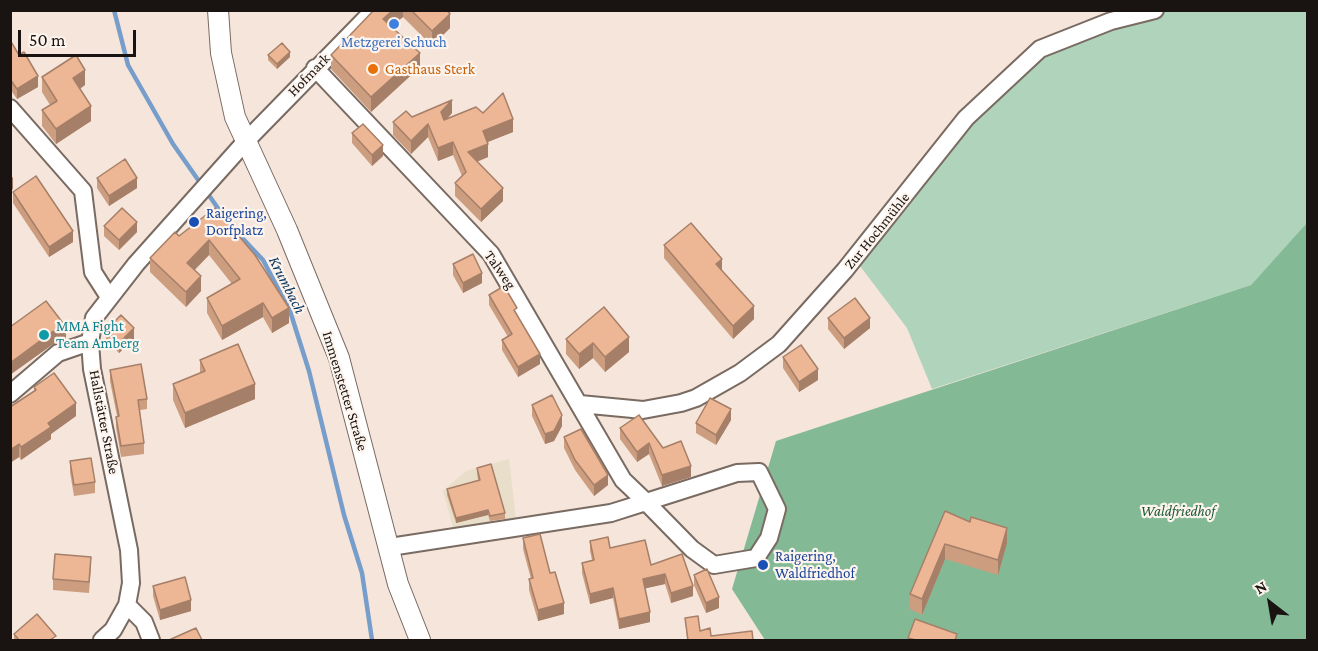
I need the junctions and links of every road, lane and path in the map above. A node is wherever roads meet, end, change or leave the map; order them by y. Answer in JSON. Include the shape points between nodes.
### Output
{"nodes":[{"id":1,"x":218,"y":10,"type":"edge"},
{"id":2,"x":374,"y":10,"type":"edge"},
{"id":3,"x":1155,"y":10,"type":"edge"},
{"id":4,"x":315,"y":68,"type":"junction"},
{"id":5,"x":10,"y":108,"type":"edge"},
{"id":6,"x":246,"y":141,"type":"junction"},
{"id":7,"x":109,"y":297,"type":"junction"},
{"id":8,"x":90,"y":342,"type":"junction"},
{"id":9,"x":10,"y":394,"type":"edge"},
{"id":10,"x":580,"y":404,"type":"junction"},
{"id":11,"x":646,"y":502,"type":"junction"},
{"id":12,"x":390,"y":547,"type":"junction"},
{"id":13,"x":127,"y":605,"type":"junction"},
{"id":14,"x":102,"y":640,"type":"edge"},
{"id":15,"x":151,"y":640,"type":"edge"},
{"id":16,"x":420,"y":640,"type":"edge"}],
"edges":[{"from":1,"to":6,"type":"main road","name":"Immenstetter Straße","via":[[221,53],[235,117]]},
{"from":2,"to":4,"type":"street","name":"Hofmark"},
{"from":3,"to":10,"type":"street","name":"Zur Hochmühle","via":[[1111,21],[1040,49],[966,118],[867,244],[779,344],[740,373],[681,403],[643,410]]},
{"from":4,"to":6,"type":"street","name":"Hofmark"},
{"from":4,"to":10,"type":"street","name":"Talweg","via":[[491,254]]},
{"from":5,"to":7,"type":"street","via":[[83,192],[93,272]]},
{"from":6,"to":7,"type":"street","name":"Hallstätter Straße"},
{"from":6,"to":12,"type":"main road","name":"Immenstetter Straße","via":[[339,358]]},
{"from":7,"to":8,"type":"street","name":"Hallstätter Straße","via":[[94,318]]},
{"from":8,"to":9,"type":"street","via":[[58,353]]},
{"from":8,"to":13,"type":"street","name":"Hallstätter Straße","via":[[92,369],[129,550],[131,583]]},
{"from":10,"to":11,"type":"street","name":"Talweg","via":[[623,480]]},
{"from":11,"to":11,"type":"street","name":"Talweg","via":[[737,473],[759,472],[777,510],[769,538],[756,558],[714,565],[692,549]]},
{"from":11,"to":12,"type":"street","via":[[611,513]]},
{"from":12,"to":16,"type":"main road","name":"Immenstetter Straße","via":[[398,584]]},
{"from":13,"to":14,"type":"street","name":"Hallstätter Straße","via":[[113,630]]},
{"from":13,"to":15,"type":"street","via":[[144,622]]}]}
